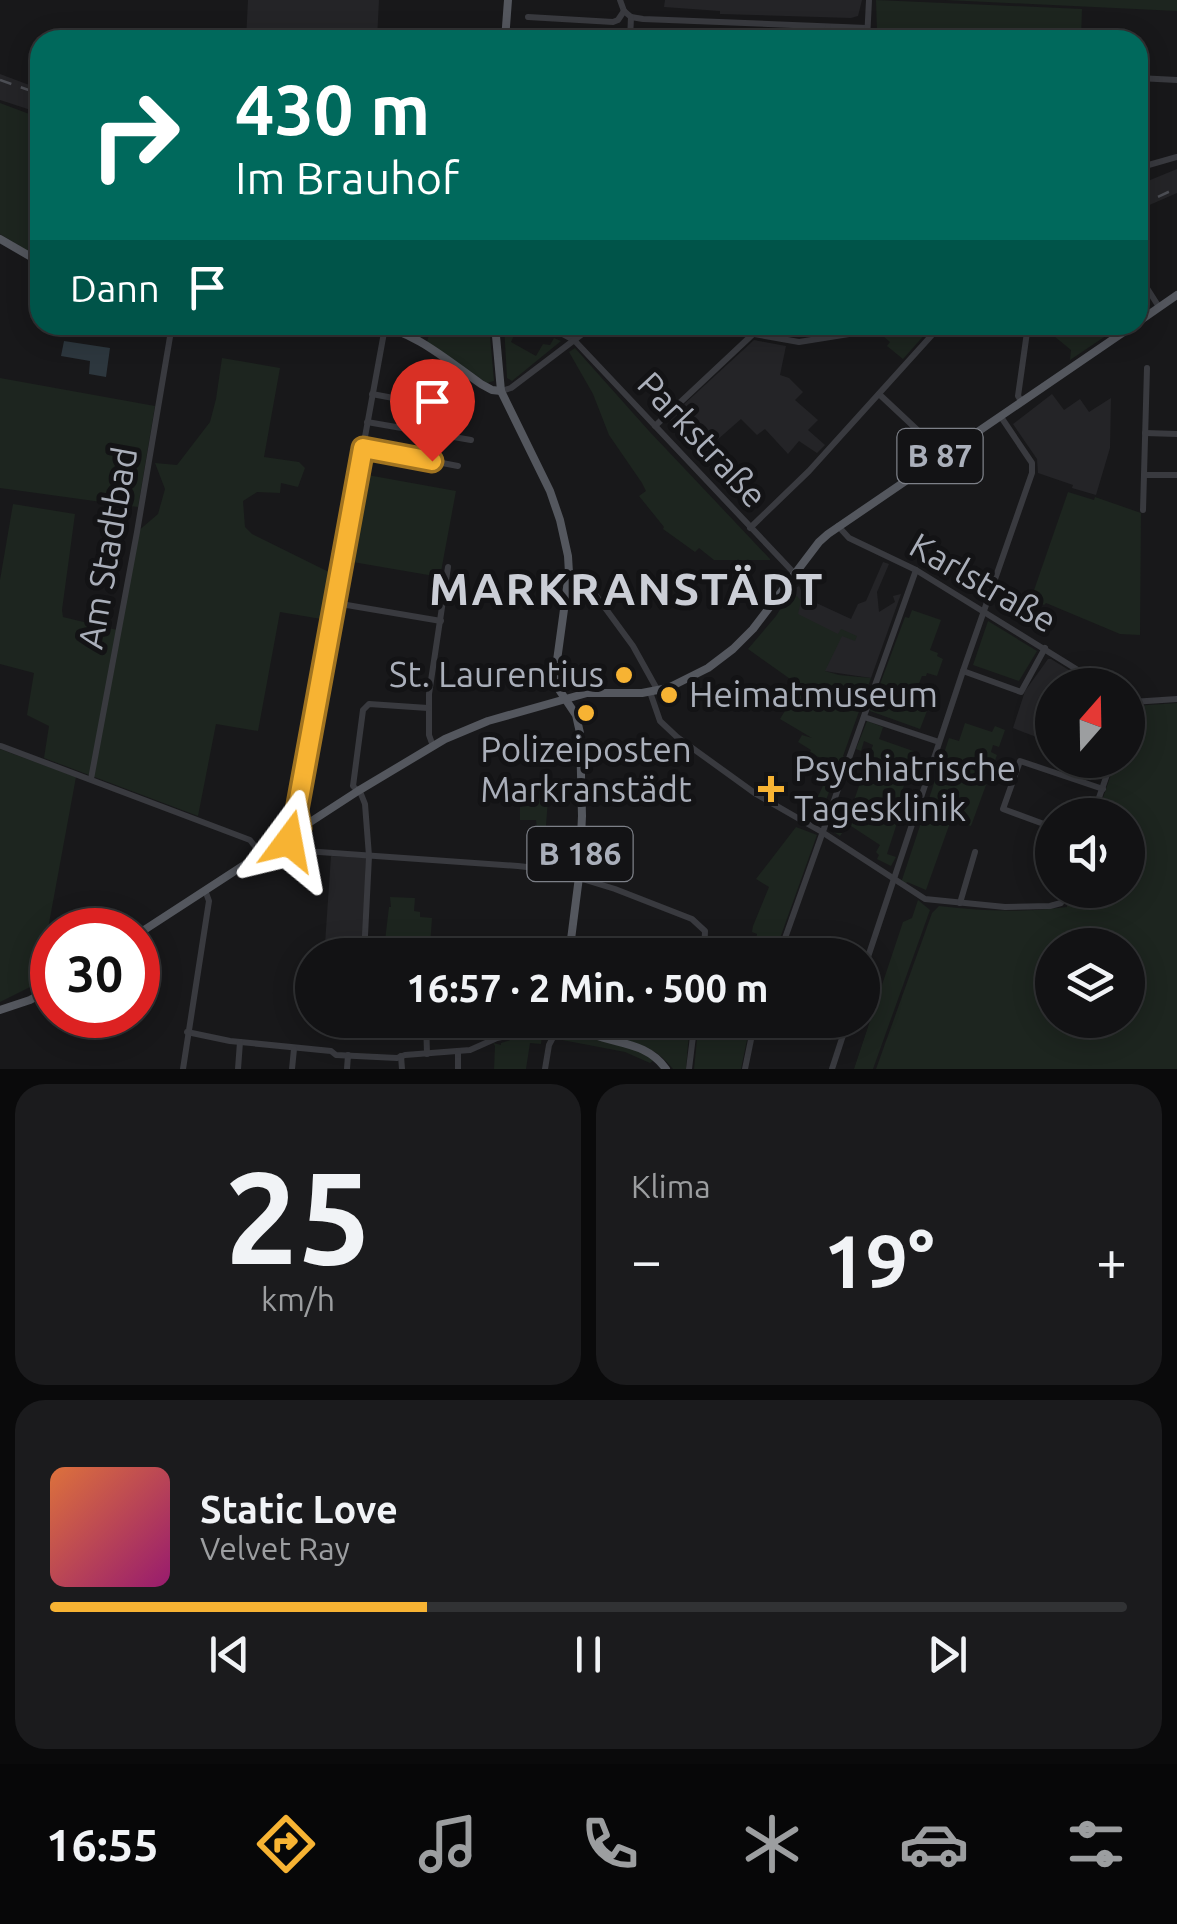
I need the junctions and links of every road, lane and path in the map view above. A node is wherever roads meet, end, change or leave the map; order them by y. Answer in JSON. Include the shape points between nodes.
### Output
{"nodes":[{"id":1,"x":508,"y":0,"type":"edge"},
{"id":2,"x":620,"y":0,"type":"edge"},
{"id":3,"x":869,"y":0,"type":"edge"},
{"id":4,"x":628,"y":14,"type":"junction"},
{"id":5,"x":528,"y":17,"type":"dead end"},
{"id":6,"x":828,"y":26,"type":"junction"},
{"id":7,"x":867,"y":28,"type":"joint"},
{"id":8,"x":506,"y":30,"type":"edge"},
{"id":9,"x":629,"y":30,"type":"edge"},
{"id":10,"x":828,"y":30,"type":"edge"},
{"id":11,"x":1148,"y":79,"type":"edge"},
{"id":12,"x":1177,"y":80,"type":"edge"},
{"id":13,"x":1177,"y":156,"type":"edge"},
{"id":14,"x":1148,"y":165,"type":"edge"},
{"id":15,"x":0,"y":239,"type":"edge"},
{"id":16,"x":30,"y":256,"type":"edge"},
{"id":17,"x":1148,"y":290,"type":"edge"},
{"id":18,"x":1177,"y":295,"type":"edge"},
{"id":19,"x":1159,"y":307,"type":"junction"},
{"id":20,"x":1148,"y":315,"type":"edge"},
{"id":21,"x":170,"y":335,"type":"edge"},
{"id":22,"x":379,"y":335,"type":"edge"},
{"id":23,"x":406,"y":335,"type":"edge"},
{"id":24,"x":419,"y":335,"type":"edge"},
{"id":25,"x":496,"y":335,"type":"edge"},
{"id":26,"x":565,"y":335,"type":"edge"},
{"id":27,"x":581,"y":335,"type":"edge"},
{"id":28,"x":752,"y":335,"type":"edge"},
{"id":29,"x":759,"y":335,"type":"edge"},
{"id":30,"x":843,"y":335,"type":"edge"},
{"id":31,"x":932,"y":335,"type":"edge"},
{"id":32,"x":1027,"y":335,"type":"edge"},
{"id":33,"x":1120,"y":335,"type":"edge"},
{"id":34,"x":414,"y":338,"type":"junction"},
{"id":35,"x":574,"y":340,"type":"junction"},
{"id":36,"x":1147,"y":368,"type":"dead end"},
{"id":37,"x":501,"y":391,"type":"junction"},
{"id":38,"x":372,"y":394,"type":"junction"},
{"id":39,"x":879,"y":394,"type":"junction"},
{"id":40,"x":1022,"y":402,"type":"junction"},
{"id":41,"x":1001,"y":417,"type":"junction"},
{"id":42,"x":368,"y":422,"type":"junction"},
{"id":43,"x":654,"y":426,"type":"junction"},
{"id":44,"x":1146,"y":433,"type":"junction"},
{"id":45,"x":437,"y":434,"type":"junction"},
{"id":46,"x":1177,"y":434,"type":"edge"},
{"id":47,"x":471,"y":440,"type":"dead end"},
{"id":48,"x":363,"y":448,"type":"junction"},
{"id":49,"x":943,"y":454,"type":"junction"},
{"id":50,"x":432,"y":461,"type":"junction"},
{"id":51,"x":458,"y":466,"type":"dead end"},
{"id":52,"x":1177,"y":474,"type":"edge"},
{"id":53,"x":1144,"y":475,"type":"junction"},
{"id":54,"x":1143,"y":510,"type":"dead end"},
{"id":55,"x":838,"y":526,"type":"junction"},
{"id":56,"x":750,"y":528,"type":"junction"},
{"id":57,"x":448,"y":567,"type":"dead end"},
{"id":58,"x":916,"y":570,"type":"junction"},
{"id":59,"x":569,"y":573,"type":"junction"},
{"id":60,"x":795,"y":574,"type":"junction"},
{"id":61,"x":335,"y":604,"type":"junction"},
{"id":62,"x":984,"y":610,"type":"junction"},
{"id":63,"x":441,"y":621,"type":"junction"},
{"id":64,"x":1045,"y":648,"type":"junction"},
{"id":65,"x":1076,"y":668,"type":"edge"},
{"id":66,"x":963,"y":671,"type":"junction"},
{"id":67,"x":654,"y":691,"type":"junction"},
{"id":68,"x":566,"y":698,"type":"junction"},
{"id":69,"x":1177,"y":699,"type":"edge"},
{"id":70,"x":1145,"y":700,"type":"edge"},
{"id":71,"x":428,"y":708,"type":"junction"},
{"id":72,"x":864,"y":716,"type":"junction"},
{"id":73,"x":940,"y":742,"type":"junction"},
{"id":74,"x":1,"y":746,"type":"edge"},
{"id":75,"x":433,"y":746,"type":"junction"},
{"id":76,"x":1106,"y":778,"type":"edge"},
{"id":77,"x":91,"y":779,"type":"junction"},
{"id":78,"x":1102,"y":789,"type":"junction"},
{"id":79,"x":358,"y":791,"type":"junction"},
{"id":80,"x":1099,"y":798,"type":"edge"},
{"id":81,"x":1035,"y":822,"type":"edge"},
{"id":82,"x":300,"y":828,"type":"junction"},
{"id":83,"x":822,"y":832,"type":"junction"},
{"id":84,"x":286,"y":838,"type":"junction"},
{"id":85,"x":975,"y":852,"type":"dead end"},
{"id":86,"x":261,"y":854,"type":"junction"},
{"id":87,"x":369,"y":856,"type":"junction"},
{"id":88,"x":578,"y":876,"type":"junction"},
{"id":89,"x":894,"y":879,"type":"junction"},
{"id":90,"x":205,"y":890,"type":"junction"},
{"id":91,"x":960,"y":903,"type":"junction"},
{"id":92,"x":1035,"y":906,"type":"edge"},
{"id":93,"x":160,"y":920,"type":"edge"},
{"id":94,"x":365,"y":938,"type":"edge"},
{"id":95,"x":571,"y":938,"type":"edge"},
{"id":96,"x":706,"y":938,"type":"edge"},
{"id":97,"x":785,"y":938,"type":"edge"},
{"id":98,"x":874,"y":938,"type":"edge"},
{"id":99,"x":30,"y":1000,"type":"edge"},
{"id":100,"x":0,"y":1010,"type":"edge"},
{"id":101,"x":188,"y":1030,"type":"junction"},
{"id":102,"x":427,"y":1038,"type":"edge"},
{"id":103,"x":497,"y":1038,"type":"edge"},
{"id":104,"x":553,"y":1038,"type":"edge"},
{"id":105,"x":607,"y":1038,"type":"edge"},
{"id":106,"x":693,"y":1038,"type":"edge"},
{"id":107,"x":752,"y":1038,"type":"edge"},
{"id":108,"x":842,"y":1038,"type":"edge"},
{"id":109,"x":240,"y":1042,"type":"junction"},
{"id":110,"x":294,"y":1049,"type":"junction"},
{"id":111,"x":458,"y":1051,"type":"junction"},
{"id":112,"x":348,"y":1054,"type":"junction"},
{"id":113,"x":428,"y":1054,"type":"junction"},
{"id":114,"x":400,"y":1056,"type":"junction"},
{"id":115,"x":183,"y":1069,"type":"edge"},
{"id":116,"x":238,"y":1069,"type":"edge"},
{"id":117,"x":292,"y":1069,"type":"edge"},
{"id":118,"x":347,"y":1069,"type":"edge"},
{"id":119,"x":402,"y":1069,"type":"edge"},
{"id":120,"x":458,"y":1069,"type":"edge"},
{"id":121,"x":544,"y":1069,"type":"edge"},
{"id":122,"x":666,"y":1069,"type":"edge"},
{"id":123,"x":689,"y":1069,"type":"edge"},
{"id":124,"x":744,"y":1069,"type":"edge"},
{"id":125,"x":832,"y":1069,"type":"edge"}],
"edges":[{"from":1,"to":8,"type":"main road"},
{"from":2,"to":4,"type":"street"},
{"from":3,"to":7,"type":"street"},
{"from":4,"to":5,"type":"street","via":[[614,22]]},
{"from":4,"to":6,"type":"street"},
{"from":4,"to":9,"type":"street"},
{"from":6,"to":7,"type":"street"},
{"from":6,"to":10,"type":"street"},
{"from":11,"to":12,"type":"street"},
{"from":13,"to":14,"type":"street"},
{"from":15,"to":16,"type":"main road"},
{"from":17,"to":19,"type":"street"},
{"from":18,"to":19,"type":"main road","number":"B 87"},
{"from":19,"to":20,"type":"main road","number":"B 87"},
{"from":21,"to":77,"type":"street","name":"Am Stadtbad"},
{"from":22,"to":38,"type":"street"},
{"from":23,"to":34,"type":"main road"},
{"from":24,"to":34,"type":"street"},
{"from":25,"to":37,"type":"main road","number":"B 186"},
{"from":26,"to":35,"type":"street","name":"Parkstraße"},
{"from":27,"to":35,"type":"street"},
{"from":28,"to":43,"type":"street"},
{"from":29,"to":30,"type":"street","via":[[799,342]]},
{"from":31,"to":39,"type":"street"},
{"from":32,"to":40,"type":"street"},
{"from":33,"to":40,"type":"main road","number":"B 87"},
{"from":34,"to":37,"type":"main road"},
{"from":35,"to":37,"type":"street"},
{"from":35,"to":43,"type":"street","name":"Parkstraße"},
{"from":36,"to":44,"type":"street"},
{"from":37,"to":59,"type":"main road","number":"B 186","via":[[550,491]]},
{"from":38,"to":42,"type":"street"},
{"from":38,"to":45,"type":"street","via":[[442,407]]},
{"from":39,"to":49,"type":"street"},
{"from":39,"to":56,"type":"street"},
{"from":40,"to":41,"type":"main road","number":"B 87"},
{"from":41,"to":49,"type":"main road","number":"B 87"},
{"from":41,"to":62,"type":"street","via":[[1033,467]]},
{"from":42,"to":45,"type":"street"},
{"from":42,"to":48,"type":"street"},
{"from":43,"to":56,"type":"street","name":"Parkstraße"},
{"from":44,"to":46,"type":"street"},
{"from":44,"to":53,"type":"street"},
{"from":45,"to":47,"type":"street"},
{"from":45,"to":50,"type":"street"},
{"from":48,"to":50,"type":"street"},
{"from":48,"to":61,"type":"street"},
{"from":49,"to":55,"type":"main road","number":"B 87"},
{"from":50,"to":51,"type":"street"},
{"from":52,"to":53,"type":"street"},
{"from":53,"to":54,"type":"street"},
{"from":55,"to":58,"type":"street","name":"Karlstraße","via":[[849,538]]},
{"from":55,"to":60,"type":"main road","number":"B 87"},
{"from":56,"to":60,"type":"street","name":"Parkstraße"},
{"from":57,"to":63,"type":"street"},
{"from":58,"to":62,"type":"street","name":"Karlstraße"},
{"from":58,"to":72,"type":"street"},
{"from":59,"to":67,"type":"street","via":[[581,575],[633,646]]},
{"from":59,"to":68,"type":"main road","number":"B 186","via":[[555,675]]},
{"from":60,"to":67,"type":"main road","number":"B 87","via":[[733,649],[708,668]]},
{"from":61,"to":63,"type":"street"},
{"from":61,"to":82,"type":"street","via":[[297,810]]},
{"from":62,"to":64,"type":"street","name":"Karlstraße"},
{"from":62,"to":66,"type":"street"},
{"from":63,"to":71,"type":"street"},
{"from":64,"to":65,"type":"street","name":"Karlstraße"},
{"from":64,"to":66,"type":"street","via":[[1022,692]]},
{"from":66,"to":73,"type":"street"},
{"from":67,"to":68,"type":"main road","number":"B 87"},
{"from":67,"to":83,"type":"street","via":[[660,721],[677,736]]},
{"from":68,"to":75,"type":"main road","number":"B 87"},
{"from":68,"to":88,"type":"main road","number":"B 186","via":[[580,733]]},
{"from":69,"to":70,"type":"street"},
{"from":71,"to":75,"type":"street"},
{"from":71,"to":79,"type":"street","via":[[366,706],[353,786]]},
{"from":72,"to":73,"type":"street"},
{"from":72,"to":83,"type":"street"},
{"from":73,"to":89,"type":"street"},
{"from":74,"to":77,"type":"street"},
{"from":75,"to":79,"type":"main road","number":"B 87"},
{"from":76,"to":78,"type":"street"},
{"from":77,"to":86,"type":"street","via":[[250,840]]},
{"from":78,"to":80,"type":"street"},
{"from":78,"to":81,"type":"street","via":[[1020,761],[1002,812]]},
{"from":79,"to":82,"type":"main road","number":"B 87"},
{"from":79,"to":87,"type":"street"},
{"from":82,"to":84,"type":"main road","number":"B 87"},
{"from":83,"to":89,"type":"street"},
{"from":83,"to":97,"type":"street"},
{"from":84,"to":86,"type":"main road","number":"B 87"},
{"from":84,"to":87,"type":"street","via":[[305,851]]},
{"from":85,"to":91,"type":"street"},
{"from":86,"to":90,"type":"main road","number":"B 87"},
{"from":87,"to":88,"type":"street"},
{"from":87,"to":94,"type":"street"},
{"from":88,"to":95,"type":"main road","number":"B 186"},
{"from":88,"to":96,"type":"street","via":[[692,919]]},
{"from":89,"to":91,"type":"street","via":[[924,898]]},
{"from":89,"to":98,"type":"street"},
{"from":90,"to":93,"type":"main road","number":"B 87"},
{"from":90,"to":101,"type":"street","via":[[209,902]]},
{"from":91,"to":92,"type":"street"},
{"from":99,"to":100,"type":"main road"},
{"from":101,"to":109,"type":"street"},
{"from":101,"to":115,"type":"street"},
{"from":102,"to":113,"type":"street"},
{"from":103,"to":111,"type":"street"},
{"from":104,"to":121,"type":"street"},
{"from":105,"to":122,"type":"main road","via":[[648,1050]]},
{"from":106,"to":123,"type":"street"},
{"from":107,"to":124,"type":"street"},
{"from":108,"to":125,"type":"street"},
{"from":109,"to":110,"type":"street"},
{"from":109,"to":116,"type":"street"},
{"from":110,"to":112,"type":"street"},
{"from":110,"to":117,"type":"street"},
{"from":111,"to":113,"type":"street"},
{"from":111,"to":120,"type":"street"},
{"from":112,"to":114,"type":"street"},
{"from":112,"to":118,"type":"street"},
{"from":113,"to":114,"type":"street"},
{"from":114,"to":119,"type":"street"}]}
